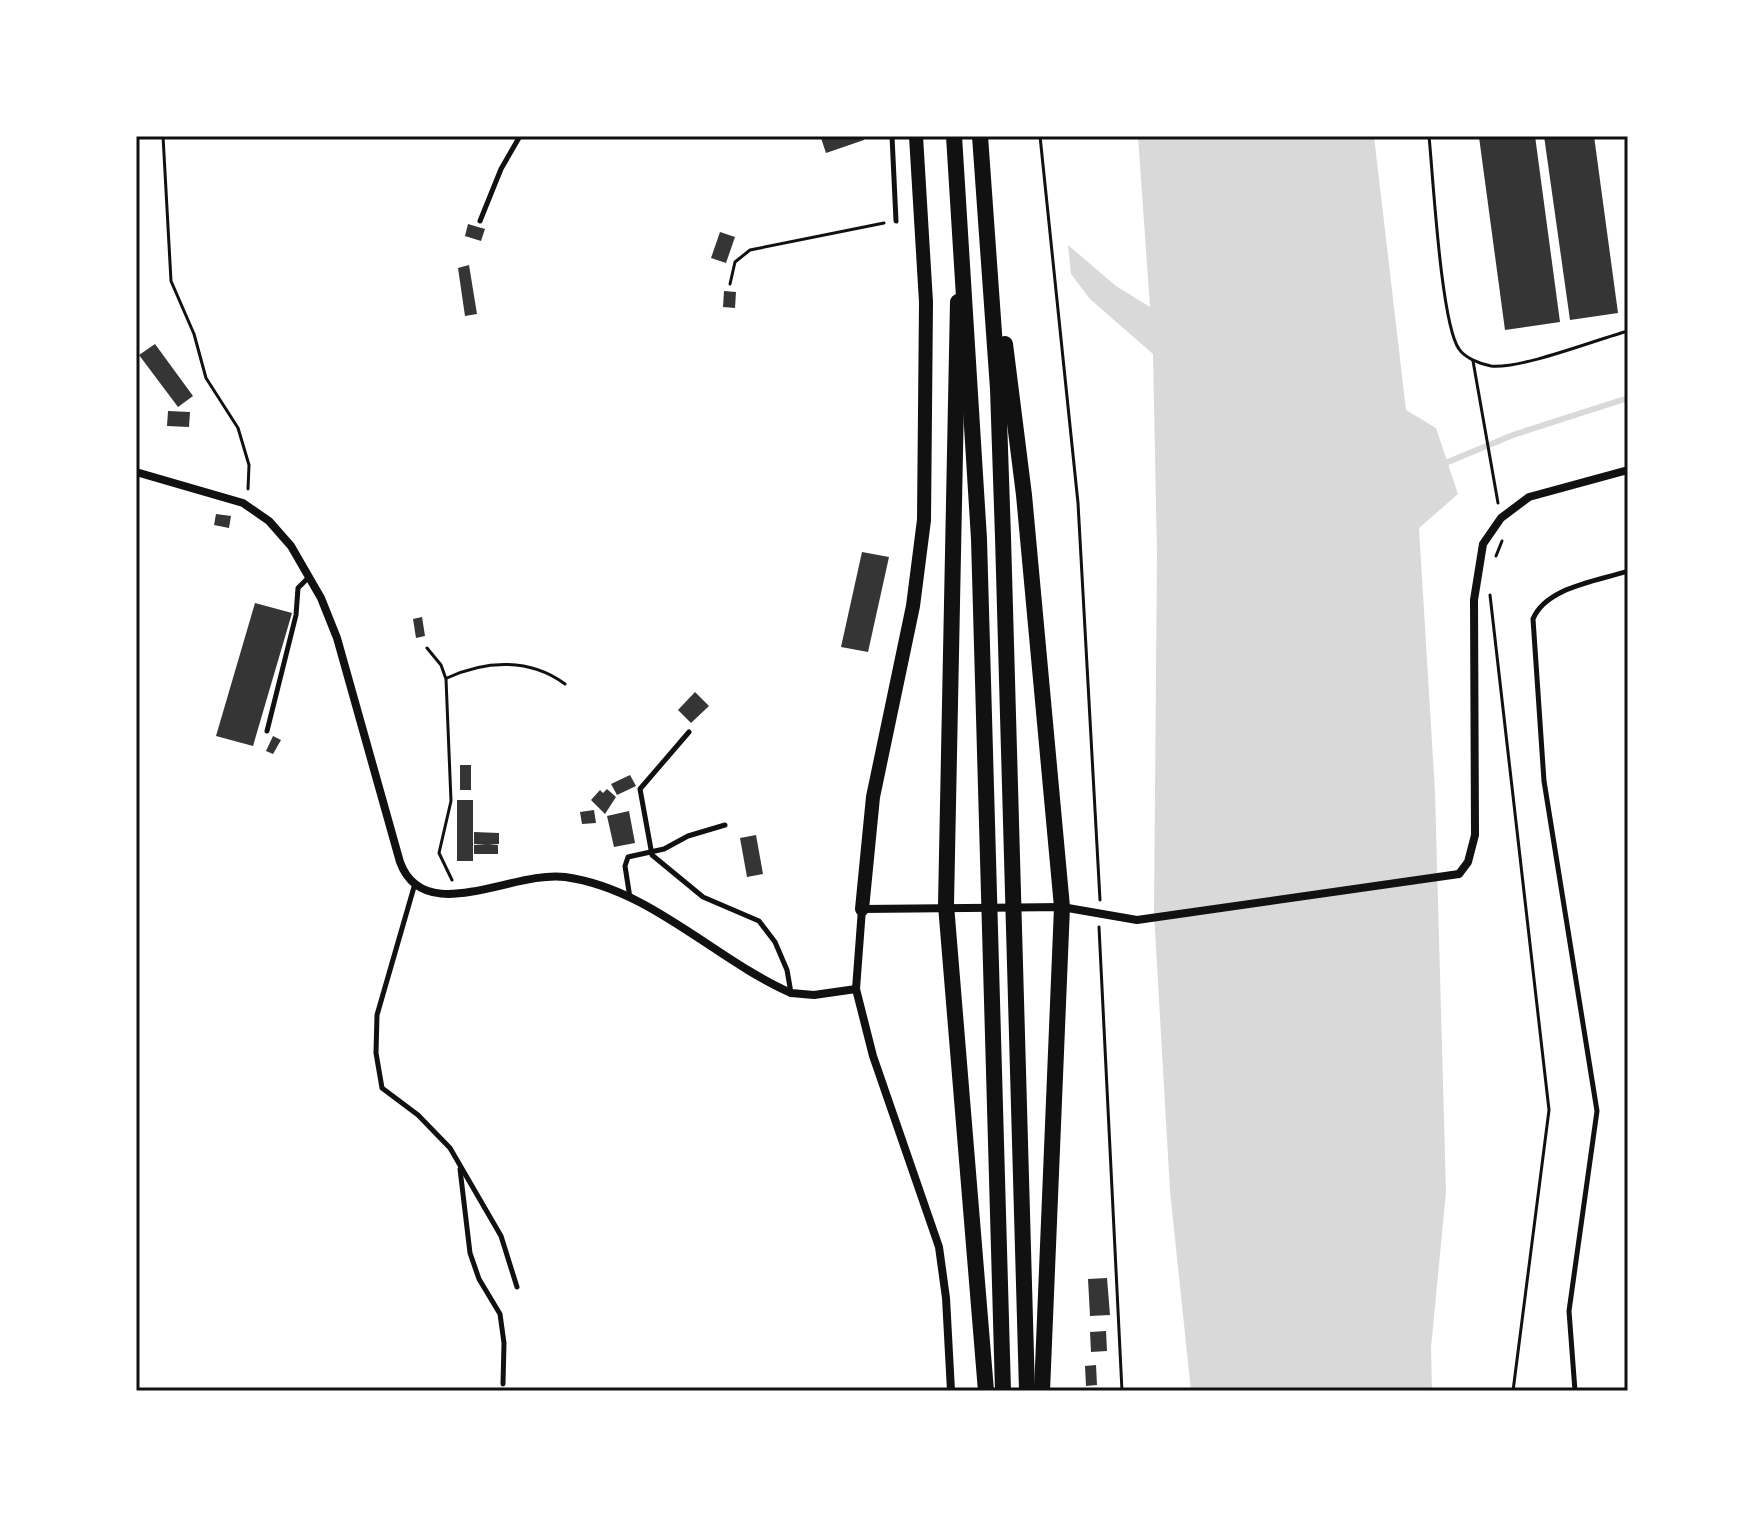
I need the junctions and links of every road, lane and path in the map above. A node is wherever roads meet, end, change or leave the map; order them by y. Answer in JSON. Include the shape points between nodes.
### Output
{"nodes":[{"id":1,"x":163,"y":136,"type":"edge"},
{"id":2,"x":520,"y":136,"type":"edge"},
{"id":3,"x":892,"y":136,"type":"edge"},
{"id":4,"x":916,"y":136,"type":"edge"},
{"id":5,"x":954,"y":136,"type":"edge"},
{"id":6,"x":980,"y":136,"type":"edge"},
{"id":7,"x":1040,"y":136,"type":"edge"},
{"id":8,"x":1429,"y":136,"type":"edge"},
{"id":9,"x":987,"y":206,"type":"junction"},
{"id":10,"x":961,"y":208,"type":"junction"},
{"id":11,"x":480,"y":221,"type":"dead end"},
{"id":12,"x":896,"y":221,"type":"joint"},
{"id":13,"x":730,"y":284,"type":"dead end"},
{"id":14,"x":1628,"y":331,"type":"edge"},
{"id":15,"x":1473,"y":361,"type":"junction"},
{"id":16,"x":1628,"y":470,"type":"edge"},
{"id":17,"x":136,"y":472,"type":"edge"},
{"id":18,"x":243,"y":503,"type":"junction"},
{"id":19,"x":1501,"y":518,"type":"junction"},
{"id":20,"x":1494,"y":561,"type":"dead end"},
{"id":21,"x":1628,"y":571,"type":"edge"},
{"id":22,"x":309,"y":576,"type":"junction"},
{"id":23,"x":1491,"y":585,"type":"dead end"},
{"id":24,"x":427,"y":648,"type":"dead end"},
{"id":25,"x":446,"y":679,"type":"junction"},
{"id":26,"x":565,"y":684,"type":"dead end"},
{"id":27,"x":267,"y":731,"type":"dead end"},
{"id":28,"x":689,"y":732,"type":"dead end"},
{"id":29,"x":725,"y":825,"type":"dead end"},
{"id":30,"x":651,"y":851,"type":"junction"},
{"id":31,"x":414,"y":887,"type":"junction"},
{"id":32,"x":457,"y":893,"type":"junction"},
{"id":33,"x":630,"y":898,"type":"junction"},
{"id":34,"x":946,"y":905,"type":"junction"},
{"id":35,"x":1062,"y":907,"type":"junction"},
{"id":36,"x":862,"y":909,"type":"junction"},
{"id":37,"x":1099,"y":914,"type":"junction"},
{"id":38,"x":856,"y":989,"type":"junction"},
{"id":39,"x":791,"y":993,"type":"junction"},
{"id":40,"x":460,"y":1168,"type":"junction"},
{"id":41,"x":517,"y":1287,"type":"dead end"},
{"id":42,"x":503,"y":1384,"type":"dead end"},
{"id":43,"x":951,"y":1391,"type":"edge"},
{"id":44,"x":986,"y":1391,"type":"edge"},
{"id":45,"x":1003,"y":1391,"type":"edge"},
{"id":46,"x":1027,"y":1391,"type":"edge"},
{"id":47,"x":1042,"y":1391,"type":"edge"},
{"id":48,"x":1122,"y":1391,"type":"edge"},
{"id":49,"x":1513,"y":1391,"type":"edge"},
{"id":50,"x":1575,"y":1391,"type":"edge"}],
"edges":[{"from":1,"to":18,"type":"path","via":[[171,281],[206,378],[234,416],[244,443],[250,474]]},
{"from":2,"to":11,"type":"lane"},
{"from":3,"to":12,"type":"lane"},
{"from":4,"to":36,"type":"street","via":[[926,302],[924,520],[913,606],[873,797]]},
{"from":5,"to":10,"type":"main road"},
{"from":6,"to":9,"type":"main road"},
{"from":7,"to":37,"type":"path","via":[[1078,503]]},
{"from":8,"to":15,"type":"path","via":[[1448,320],[1459,351]]},
{"from":9,"to":35,"type":"main road","via":[[1024,495]]},
{"from":9,"to":46,"type":"main road","via":[[1003,537]]},
{"from":10,"to":34,"type":"main road"},
{"from":10,"to":45,"type":"main road","via":[[979,539]]},
{"from":12,"to":13,"type":"path","via":[[750,250],[735,262]]},
{"from":14,"to":15,"type":"path","via":[[1519,362],[1492,366]]},
{"from":15,"to":19,"type":"path"},
{"from":16,"to":19,"type":"street","via":[[1540,493]]},
{"from":17,"to":18,"type":"street"},
{"from":18,"to":22,"type":"street","via":[[280,533]]},
{"from":19,"to":20,"type":"path","via":[[1504,537]]},
{"from":19,"to":37,"type":"street","via":[[1483,544],[1475,577],[1475,835],[1468,862],[1452,876],[1153,919]]},
{"from":21,"to":50,"type":"lane","via":[[1555,595],[1537,608],[1533,619],[1544,781],[1597,1111],[1569,1311]]},
{"from":22,"to":27,"type":"lane","via":[[298,588]]},
{"from":22,"to":31,"type":"street","via":[[337,638],[395,849]]},
{"from":23,"to":49,"type":"path","via":[[1518,869],[1549,1110]]},
{"from":24,"to":25,"type":"path"},
{"from":25,"to":26,"type":"path","via":[[516,664],[541,669]]},
{"from":25,"to":32,"type":"path","via":[[451,801],[439,853]]},
{"from":28,"to":30,"type":"lane","via":[[640,789]]},
{"from":29,"to":30,"type":"lane"},
{"from":30,"to":33,"type":"lane","via":[[625,861]]},
{"from":30,"to":39,"type":"lane","via":[[703,897],[759,921],[775,942]]},
{"from":31,"to":32,"type":"street","via":[[436,895]]},
{"from":31,"to":40,"type":"lane","via":[[377,1015],[376,1053],[382,1088],[418,1115],[450,1148]]},
{"from":32,"to":33,"type":"street","via":[[545,876],[585,881]]},
{"from":33,"to":39,"type":"street"},
{"from":34,"to":35,"type":"street"},
{"from":34,"to":36,"type":"street"},
{"from":34,"to":44,"type":"main road"},
{"from":35,"to":37,"type":"street"},
{"from":35,"to":47,"type":"main road"},
{"from":36,"to":38,"type":"street"},
{"from":37,"to":48,"type":"path"},
{"from":38,"to":39,"type":"street"},
{"from":38,"to":43,"type":"street","via":[[873,1056],[939,1247]]},
{"from":40,"to":41,"type":"lane","via":[[501,1236]]},
{"from":40,"to":42,"type":"lane","via":[[470,1253],[500,1314]]}]}
